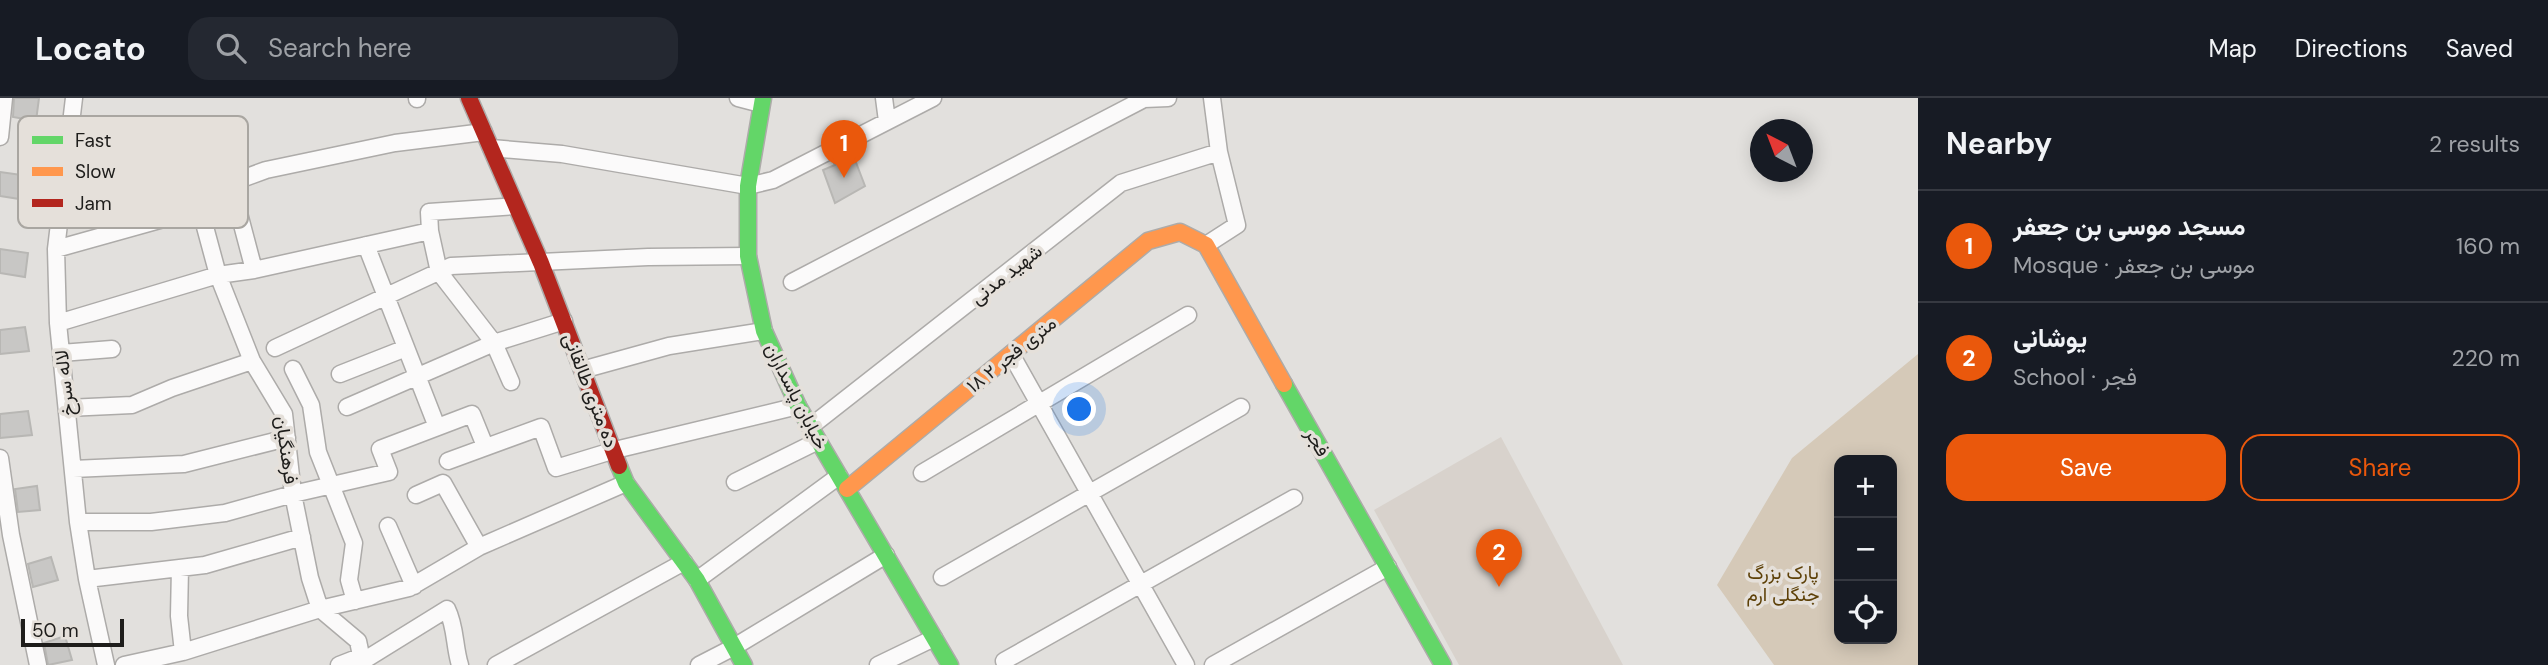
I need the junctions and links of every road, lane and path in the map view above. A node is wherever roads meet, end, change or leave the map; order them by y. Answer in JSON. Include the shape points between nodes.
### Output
{"nodes":[{"id":1,"x":4,"y":98,"type":"edge"},
{"id":2,"x":74,"y":98,"type":"edge"},
{"id":3,"x":469,"y":98,"type":"edge"},
{"id":4,"x":738,"y":98,"type":"edge"},
{"id":5,"x":884,"y":98,"type":"edge"},
{"id":6,"x":933,"y":98,"type":"edge"},
{"id":7,"x":1168,"y":98,"type":"edge"},
{"id":8,"x":1212,"y":98,"type":"edge"},
{"id":9,"x":762,"y":101,"type":"edge"},
{"id":10,"x":72,"y":116,"type":"edge"},
{"id":11,"x":887,"y":121,"type":"junction"},
{"id":12,"x":484,"y":132,"type":"junction"},
{"id":13,"x":0,"y":137,"type":"edge"},
{"id":14,"x":491,"y":148,"type":"junction"},
{"id":15,"x":1219,"y":152,"type":"junction"},
{"id":16,"x":248,"y":177,"type":"edge"},
{"id":17,"x":748,"y":186,"type":"junction"},
{"id":18,"x":516,"y":206,"type":"junction"},
{"id":19,"x":58,"y":228,"type":"edge"},
{"id":20,"x":120,"y":228,"type":"edge"},
{"id":21,"x":204,"y":228,"type":"edge"},
{"id":22,"x":243,"y":228,"type":"edge"},
{"id":23,"x":430,"y":231,"type":"junction"},
{"id":24,"x":366,"y":245,"type":"junction"},
{"id":25,"x":1206,"y":245,"type":"junction"},
{"id":26,"x":56,"y":249,"type":"junction"},
{"id":27,"x":748,"y":256,"type":"junction"},
{"id":28,"x":541,"y":263,"type":"junction"},
{"id":29,"x":254,"y":270,"type":"junction"},
{"id":30,"x":439,"y":272,"type":"junction"},
{"id":31,"x":218,"y":275,"type":"junction"},
{"id":32,"x":792,"y":282,"type":"dead end"},
{"id":33,"x":386,"y":296,"type":"junction"},
{"id":34,"x":1188,"y":315,"type":"dead end"},
{"id":35,"x":564,"y":321,"type":"junction"},
{"id":36,"x":58,"y":323,"type":"junction"},
{"id":37,"x":764,"y":331,"type":"junction"},
{"id":38,"x":494,"y":343,"type":"junction"},
{"id":39,"x":275,"y":348,"type":"dead end"},
{"id":40,"x":407,"y":348,"type":"junction"},
{"id":41,"x":112,"y":349,"type":"dead end"},
{"id":42,"x":61,"y":353,"type":"junction"},
{"id":43,"x":1011,"y":354,"type":"junction"},
{"id":44,"x":252,"y":361,"type":"junction"},
{"id":45,"x":293,"y":369,"type":"dead end"},
{"id":46,"x":583,"y":370,"type":"junction"},
{"id":47,"x":340,"y":374,"type":"dead end"},
{"id":48,"x":418,"y":376,"type":"junction"},
{"id":49,"x":512,"y":383,"type":"dead end"},
{"id":50,"x":1039,"y":404,"type":"junction"},
{"id":51,"x":798,"y":406,"type":"junction"},
{"id":52,"x":347,"y":407,"type":"dead end"},
{"id":53,"x":1241,"y":407,"type":"dead end"},
{"id":54,"x":67,"y":408,"type":"junction"},
{"id":55,"x":438,"y":427,"type":"junction"},
{"id":56,"x":814,"y":434,"type":"junction"},
{"id":57,"x":287,"y":438,"type":"junction"},
{"id":58,"x":485,"y":446,"type":"junction"},
{"id":59,"x":615,"y":450,"type":"junction"},
{"id":60,"x":0,"y":458,"type":"edge"},
{"id":61,"x":449,"y":461,"type":"dead end"},
{"id":62,"x":73,"y":468,"type":"junction"},
{"id":63,"x":922,"y":473,"type":"dead end"},
{"id":64,"x":735,"y":482,"type":"dead end"},
{"id":65,"x":843,"y":482,"type":"junction"},
{"id":66,"x":626,"y":483,"type":"junction"},
{"id":67,"x":332,"y":485,"type":"junction"},
{"id":68,"x":293,"y":494,"type":"junction"},
{"id":69,"x":1089,"y":494,"type":"junction"},
{"id":70,"x":416,"y":495,"type":"dead end"},
{"id":71,"x":1294,"y":498,"type":"dead end"},
{"id":72,"x":78,"y":522,"type":"junction"},
{"id":73,"x":388,"y":526,"type":"dead end"},
{"id":74,"x":302,"y":537,"type":"junction"},
{"id":75,"x":479,"y":547,"type":"junction"},
{"id":76,"x":886,"y":555,"type":"junction"},
{"id":77,"x":684,"y":562,"type":"junction"},
{"id":78,"x":1388,"y":566,"type":"junction"},
{"id":79,"x":180,"y":568,"type":"junction"},
{"id":80,"x":942,"y":577,"type":"dead end"},
{"id":81,"x":87,"y":579,"type":"junction"},
{"id":82,"x":697,"y":580,"type":"junction"},
{"id":83,"x":1140,"y":584,"type":"junction"},
{"id":84,"x":414,"y":586,"type":"junction"},
{"id":85,"x":355,"y":601,"type":"junction"},
{"id":86,"x":320,"y":609,"type":"junction"},
{"id":87,"x":934,"y":638,"type":"junction"},
{"id":88,"x":734,"y":647,"type":"junction"},
{"id":89,"x":183,"y":652,"type":"junction"},
{"id":90,"x":363,"y":661,"type":"edge"},
{"id":91,"x":1004,"y":661,"type":"dead end"},
{"id":92,"x":38,"y":665,"type":"edge"},
{"id":93,"x":106,"y":665,"type":"edge"},
{"id":94,"x":124,"y":665,"type":"edge"},
{"id":95,"x":339,"y":665,"type":"edge"},
{"id":96,"x":460,"y":665,"type":"edge"},
{"id":97,"x":496,"y":665,"type":"edge"},
{"id":98,"x":699,"y":665,"type":"edge"},
{"id":99,"x":744,"y":665,"type":"edge"},
{"id":100,"x":878,"y":665,"type":"edge"},
{"id":101,"x":950,"y":665,"type":"edge"},
{"id":102,"x":1186,"y":665,"type":"edge"},
{"id":103,"x":1213,"y":665,"type":"edge"},
{"id":104,"x":1443,"y":665,"type":"edge"}],
"edges":[{"from":1,"to":13,"type":"street"},
{"from":2,"to":10,"type":"street","name":"لاله سرخ"},
{"from":3,"to":12,"type":"street","name":"ده متری طالقانی"},
{"from":4,"to":9,"type":"street"},
{"from":5,"to":11,"type":"street"},
{"from":6,"to":11,"type":"street"},
{"from":7,"to":32,"type":"street","via":[[1144,99]]},
{"from":8,"to":15,"type":"street"},
{"from":9,"to":17,"type":"street","name":"خیابان پاسداران"},
{"from":11,"to":17,"type":"street","via":[[774,180]]},
{"from":12,"to":14,"type":"street","name":"ده متری طالقانی"},
{"from":12,"to":16,"type":"street","via":[[395,143]]},
{"from":14,"to":17,"type":"street","via":[[562,154]]},
{"from":14,"to":18,"type":"street","name":"ده متری طالقانی"},
{"from":15,"to":25,"type":"street","via":[[1237,225]]},
{"from":15,"to":56,"type":"street","name":"شهید مدنی","via":[[1121,183]]},
{"from":17,"to":27,"type":"street","name":"خیابان پاسداران"},
{"from":18,"to":23,"type":"street","via":[[429,212]]},
{"from":18,"to":28,"type":"street","name":"ده متری طالقانی"},
{"from":19,"to":26,"type":"street","name":"لاله سرخ"},
{"from":20,"to":26,"type":"street"},
{"from":21,"to":31,"type":"street","name":"فرهنگیان"},
{"from":22,"to":29,"type":"street"},
{"from":23,"to":24,"type":"street"},
{"from":23,"to":30,"type":"street"},
{"from":24,"to":29,"type":"street"},
{"from":24,"to":33,"type":"street"},
{"from":25,"to":43,"type":"street","name":"۱۸ متری فجر ۲","via":[[1180,232],[1148,241]]},
{"from":25,"to":78,"type":"street","name":"فجر"},
{"from":26,"to":36,"type":"street","name":"لاله سرخ"},
{"from":27,"to":28,"type":"street"},
{"from":27,"to":37,"type":"street","name":"خیابان پاسداران"},
{"from":28,"to":30,"type":"street","via":[[452,266]]},
{"from":28,"to":35,"type":"street","name":"ده متری طالقانی"},
{"from":29,"to":31,"type":"street"},
{"from":30,"to":33,"type":"street"},
{"from":30,"to":38,"type":"street"},
{"from":31,"to":36,"type":"street"},
{"from":31,"to":44,"type":"street","name":"فرهنگیان"},
{"from":33,"to":39,"type":"street"},
{"from":33,"to":40,"type":"street"},
{"from":34,"to":50,"type":"street"},
{"from":35,"to":38,"type":"street"},
{"from":35,"to":46,"type":"street","name":"ده متری طالقانی"},
{"from":36,"to":42,"type":"street","name":"لاله سرخ"},
{"from":37,"to":46,"type":"street","via":[[669,346]]},
{"from":37,"to":51,"type":"street","name":"خیابان پاسداران"},
{"from":38,"to":48,"type":"street"},
{"from":38,"to":49,"type":"street"},
{"from":40,"to":47,"type":"street"},
{"from":40,"to":48,"type":"street"},
{"from":41,"to":42,"type":"street"},
{"from":42,"to":54,"type":"street","name":"لاله سرخ"},
{"from":43,"to":50,"type":"street"},
{"from":43,"to":65,"type":"street","name":"۱۸ متری فجر ۲"},
{"from":44,"to":54,"type":"street","via":[[132,405]]},
{"from":44,"to":57,"type":"street","name":"فرهنگیان","via":[[284,414]]},
{"from":45,"to":67,"type":"street","via":[[311,405],[317,452]]},
{"from":46,"to":59,"type":"street","name":"ده متری طالقانی"},
{"from":48,"to":52,"type":"street"},
{"from":48,"to":55,"type":"street"},
{"from":50,"to":63,"type":"street"},
{"from":50,"to":69,"type":"street"},
{"from":51,"to":56,"type":"street","name":"خیابان پاسداران"},
{"from":51,"to":59,"type":"street"},
{"from":53,"to":69,"type":"street"},
{"from":54,"to":62,"type":"street","name":"لاله سرخ"},
{"from":55,"to":58,"type":"street","via":[[472,414]]},
{"from":55,"to":67,"type":"street","via":[[380,449],[388,472]]},
{"from":56,"to":64,"type":"street","name":"شهید مدنی"},
{"from":56,"to":65,"type":"street","name":"خیابان پاسداران"},
{"from":57,"to":62,"type":"street","via":[[184,464]]},
{"from":57,"to":68,"type":"street","name":"فرهنگیان"},
{"from":58,"to":59,"type":"street","via":[[541,427],[556,468]]},
{"from":58,"to":61,"type":"street"},
{"from":59,"to":66,"type":"street","name":"ده متری طالقانی"},
{"from":60,"to":92,"type":"street"},
{"from":62,"to":72,"type":"street","name":"لاله سرخ"},
{"from":65,"to":76,"type":"street","name":"خیابان پاسداران"},
{"from":65,"to":82,"type":"street"},
{"from":66,"to":75,"type":"street"},
{"from":66,"to":77,"type":"street","name":"ده متری طالقانی"},
{"from":67,"to":68,"type":"street"},
{"from":67,"to":85,"type":"street","via":[[354,543],[349,580]]},
{"from":68,"to":72,"type":"street","via":[[225,513],[151,522]]},
{"from":68,"to":74,"type":"street","name":"فرهنگیان"},
{"from":69,"to":80,"type":"street"},
{"from":69,"to":83,"type":"street"},
{"from":70,"to":75,"type":"street","via":[[443,483]]},
{"from":71,"to":83,"type":"street"},
{"from":72,"to":81,"type":"street","name":"لاله سرخ"},
{"from":73,"to":84,"type":"street"},
{"from":74,"to":79,"type":"street"},
{"from":74,"to":86,"type":"street","name":"فرهنگیان"},
{"from":75,"to":84,"type":"street"},
{"from":76,"to":87,"type":"street","name":"خیابان پاسداران"},
{"from":76,"to":88,"type":"street"},
{"from":77,"to":82,"type":"street","name":"ده متری طالقانی"},
{"from":77,"to":97,"type":"street"},
{"from":78,"to":103,"type":"street"},
{"from":78,"to":104,"type":"street","name":"فجر"},
{"from":79,"to":81,"type":"street"},
{"from":79,"to":89,"type":"street"},
{"from":81,"to":93,"type":"street","name":"لاله سرخ"},
{"from":82,"to":88,"type":"street","name":"ده متری طالقانی"},
{"from":83,"to":91,"type":"street"},
{"from":83,"to":102,"type":"street"},
{"from":84,"to":85,"type":"street"},
{"from":85,"to":86,"type":"street"},
{"from":86,"to":89,"type":"street"},
{"from":86,"to":90,"type":"street","via":[[358,641]]},
{"from":87,"to":100,"type":"street"},
{"from":87,"to":101,"type":"street","name":"خیابان پاسداران"},
{"from":88,"to":98,"type":"street"},
{"from":88,"to":99,"type":"street","name":"ده متری طالقانی"},
{"from":89,"to":94,"type":"street"},
{"from":90,"to":95,"type":"street"},
{"from":90,"to":96,"type":"street","via":[[447,609]]}]}
